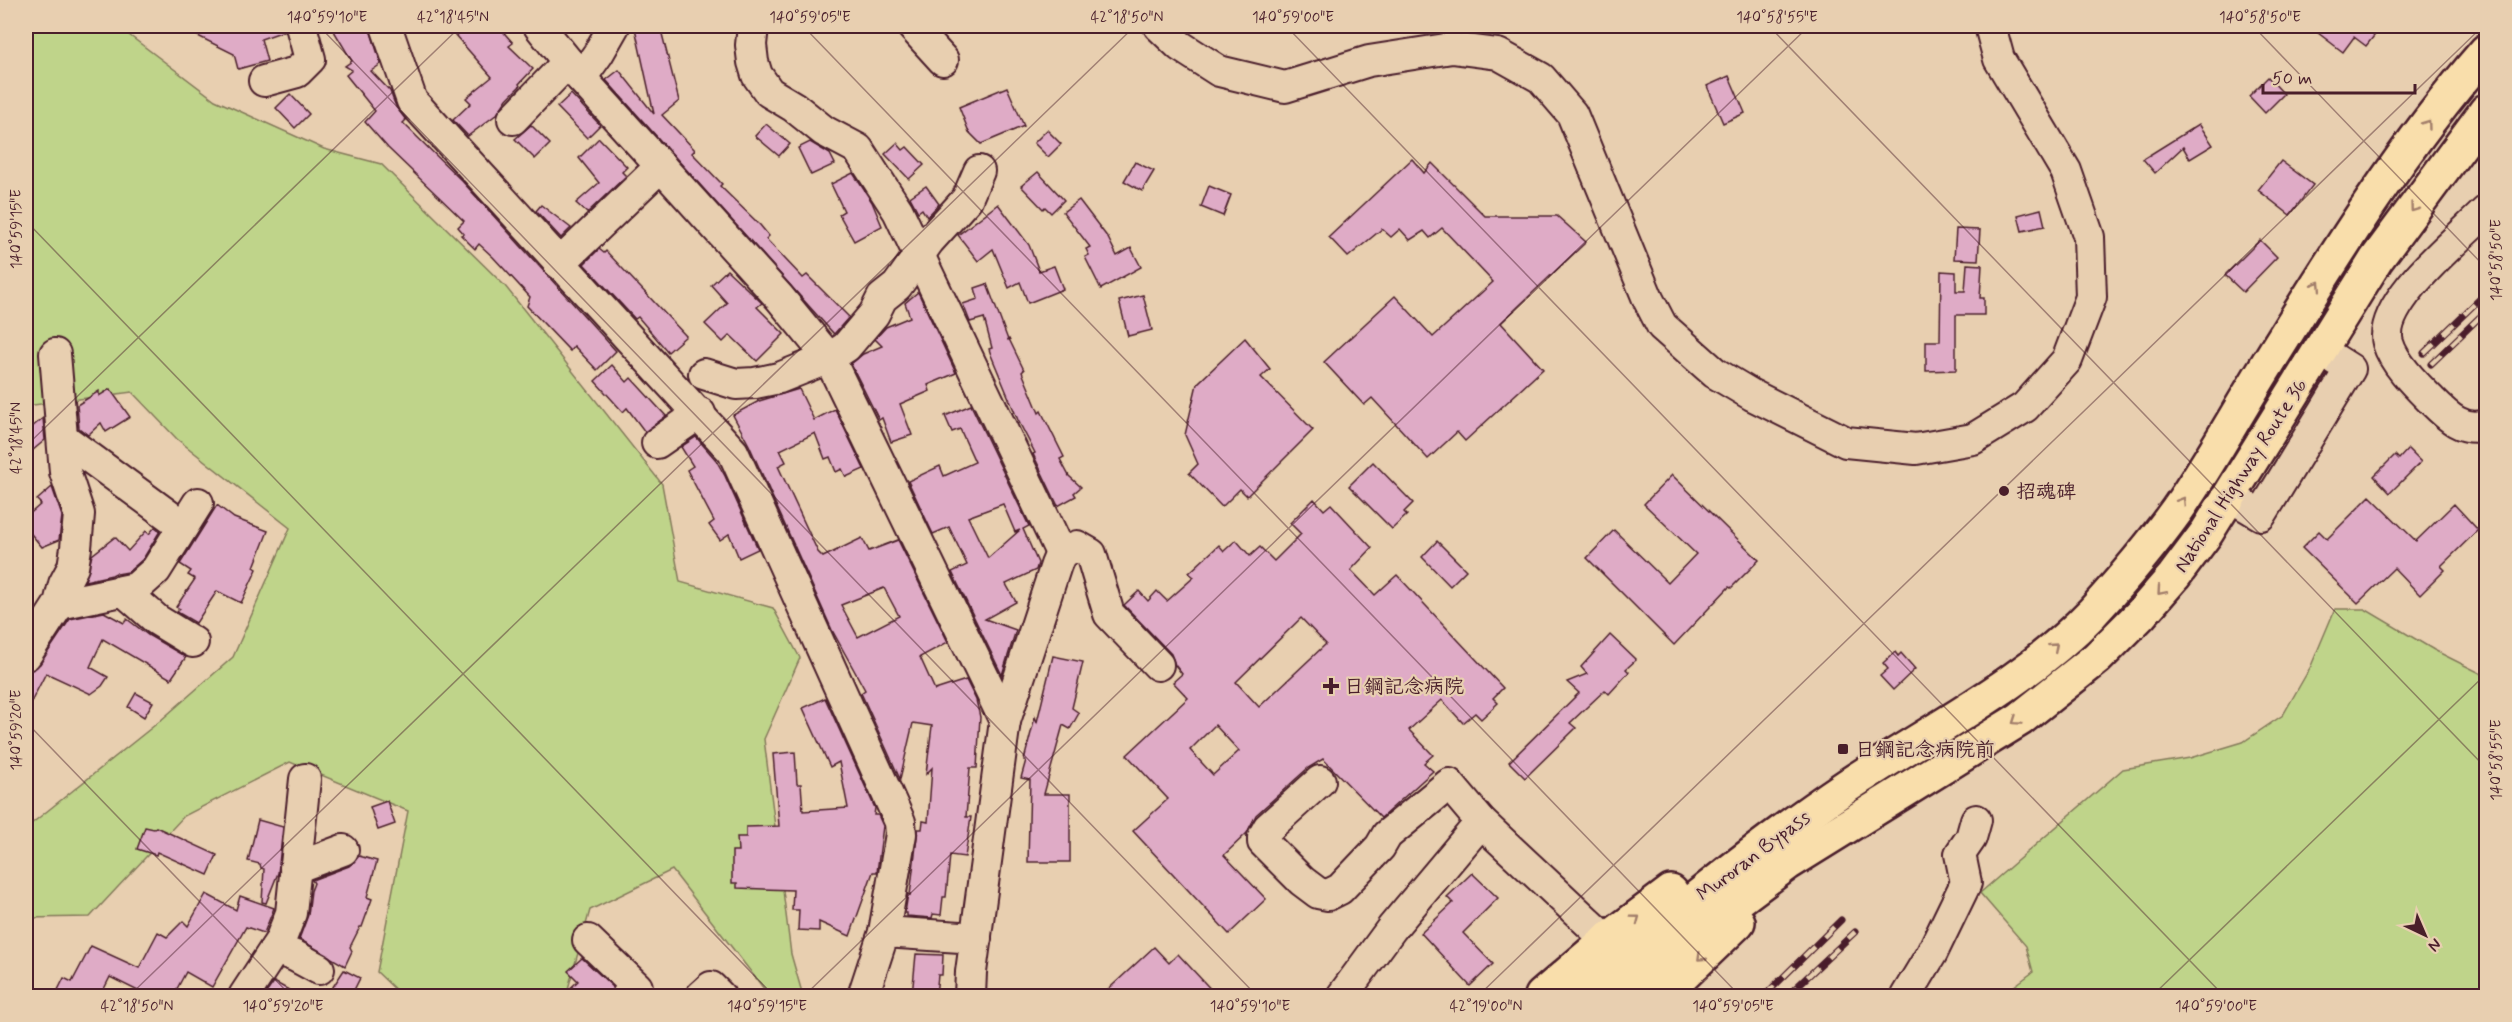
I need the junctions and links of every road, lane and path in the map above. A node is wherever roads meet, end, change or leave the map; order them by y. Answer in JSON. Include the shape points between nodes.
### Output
{"nodes":[{"id":1,"x":301,"y":26,"type":"edge"},
{"id":2,"x":386,"y":26,"type":"edge"},
{"id":3,"x":538,"y":26,"type":"edge"},
{"id":4,"x":614,"y":26,"type":"edge"},
{"id":5,"x":753,"y":26,"type":"edge"},
{"id":6,"x":912,"y":26,"type":"edge"},
{"id":7,"x":1159,"y":26,"type":"edge"},
{"id":8,"x":1990,"y":26,"type":"edge"},
{"id":9,"x":2487,"y":51,"type":"edge"},
{"id":10,"x":943,"y":60,"type":"dead end"},
{"id":11,"x":575,"y":70,"type":"junction"},
{"id":12,"x":264,"y":81,"type":"dead end"},
{"id":13,"x":2487,"y":111,"type":"edge"},
{"id":14,"x":513,"y":119,"type":"dead end"},
{"id":15,"x":661,"y":166,"type":"junction"},
{"id":16,"x":979,"y":171,"type":"dead end"},
{"id":17,"x":2487,"y":211,"type":"edge"},
{"id":18,"x":919,"y":255,"type":"junction"},
{"id":19,"x":559,"y":264,"type":"junction"},
{"id":20,"x":55,"y":354,"type":"dead end"},
{"id":21,"x":829,"y":358,"type":"junction"},
{"id":22,"x":704,"y":374,"type":"dead end"},
{"id":23,"x":700,"y":413,"type":"junction"},
{"id":24,"x":2487,"y":425,"type":"edge"},
{"id":25,"x":63,"y":438,"type":"junction"},
{"id":26,"x":657,"y":443,"type":"dead end"},
{"id":27,"x":1061,"y":553,"type":"junction"},
{"id":28,"x":124,"y":591,"type":"junction"},
{"id":29,"x":59,"y":604,"type":"junction"},
{"id":30,"x":193,"y":642,"type":"dead end"},
{"id":31,"x":26,"y":655,"type":"edge"},
{"id":32,"x":1158,"y":665,"type":"dead end"},
{"id":33,"x":1005,"y":721,"type":"junction"},
{"id":34,"x":1937,"y":728,"type":"junction"},
{"id":35,"x":305,"y":779,"type":"dead end"},
{"id":36,"x":1320,"y":781,"type":"dead end"},
{"id":37,"x":1976,"y":820,"type":"dead end"},
{"id":38,"x":1481,"y":822,"type":"junction"},
{"id":39,"x":1836,"y":831,"type":"junction"},
{"id":40,"x":343,"y":850,"type":"dead end"},
{"id":41,"x":295,"y":868,"type":"junction"},
{"id":42,"x":1678,"y":929,"type":"junction"},
{"id":43,"x":884,"y":932,"type":"junction"},
{"id":44,"x":976,"y":938,"type":"junction"},
{"id":45,"x":588,"y":940,"type":"dead end"},
{"id":46,"x":1607,"y":940,"type":"junction"},
{"id":47,"x":275,"y":950,"type":"junction"},
{"id":48,"x":319,"y":969,"type":"dead end"},
{"id":49,"x":244,"y":996,"type":"edge"},
{"id":50,"x":627,"y":996,"type":"edge"},
{"id":51,"x":701,"y":996,"type":"edge"},
{"id":52,"x":720,"y":996,"type":"edge"},
{"id":53,"x":863,"y":996,"type":"edge"},
{"id":54,"x":970,"y":996,"type":"edge"},
{"id":55,"x":1342,"y":996,"type":"edge"},
{"id":56,"x":1542,"y":996,"type":"edge"},
{"id":57,"x":1580,"y":996,"type":"edge"},
{"id":58,"x":1618,"y":996,"type":"edge"},
{"id":59,"x":1661,"y":996,"type":"edge"},
{"id":60,"x":1906,"y":996,"type":"edge"}],
"edges":[{"from":1,"to":12,"type":"street","via":[[310,59],[297,72]]},
{"from":2,"to":19,"type":"street","via":[[412,101]]},
{"from":3,"to":11,"type":"street"},
{"from":4,"to":11,"type":"street"},
{"from":5,"to":18,"type":"street","via":[[753,62],[769,92],[824,131],[858,149],[898,211]]},
{"from":6,"to":10,"type":"street"},
{"from":7,"to":8,"type":"street","via":[[1180,46],[1219,71],[1285,87],[1369,61],[1452,48],[1498,54],[1541,78],[1572,114],[1662,326],[1715,373],[1846,442],[1916,449],[1973,439],[2025,407],[2067,360],[2091,297],[2089,237],[2066,171],[1999,60]]},
{"from":34,"to":9,"type":"highway","name":"National Highway Route 36","one_way":true,"via":[[2035,663],[2088,616],[2132,569],[2178,508],[2382,186],[2448,95]]},
{"from":11,"to":14,"type":"street"},
{"from":11,"to":15,"type":"street"},
{"from":13,"to":39,"type":"highway","name":"National Highway Route 36","one_way":true,"via":[[2376,260],[2231,497],[2141,614],[2071,681],[2020,719]]},
{"from":15,"to":19,"type":"street"},
{"from":15,"to":21,"type":"street"},
{"from":16,"to":18,"type":"street","via":[[967,199]]},
{"from":17,"to":24,"type":"street","via":[[2418,277],[2391,317],[2388,341],[2396,359],[2449,418],[2475,428]]},
{"from":18,"to":21,"type":"street","via":[[897,286],[882,298],[854,340]]},
{"from":18,"to":27,"type":"street"},
{"from":19,"to":23,"type":"street"},
{"from":20,"to":25,"type":"street"},
{"from":21,"to":22,"type":"street","via":[[755,383],[736,384]]},
{"from":21,"to":33,"type":"street"},
{"from":23,"to":26,"type":"street"},
{"from":23,"to":43,"type":"street","via":[[733,452],[900,822]]},
{"from":25,"to":28,"type":"street","via":[[191,515],[156,570],[136,588]]},
{"from":25,"to":29,"type":"street","via":[[65,472],[79,514],[73,567]]},
{"from":27,"to":32,"type":"street","via":[[1077,546],[1091,554],[1109,614]]},
{"from":27,"to":33,"type":"street"},
{"from":28,"to":29,"type":"street"},
{"from":28,"to":30,"type":"street","via":[[157,620]]},
{"from":29,"to":31,"type":"street"},
{"from":33,"to":44,"type":"street"},
{"from":34,"to":42,"type":"highway","name":"Muroran Bypass","via":[[1773,838]]},
{"from":46,"to":34,"type":"highway","one_way":true,"via":[[1742,838],[1820,786]]},
{"from":35,"to":41,"type":"street"},
{"from":36,"to":38,"type":"street","via":[[1263,837],[1263,842],[1318,893],[1328,895],[1340,889],[1380,847],[1386,835],[1449,784]]},
{"from":37,"to":60,"type":"street","via":[[1971,838],[1960,854],[1966,883]]},
{"from":38,"to":46,"type":"street"},
{"from":38,"to":55,"type":"street","via":[[1392,928]]},
{"from":39,"to":42,"type":"highway","name":"Muroran Bypass","via":[[1738,898]]},
{"from":39,"to":59,"type":"highway","one_way":true},
{"from":40,"to":41,"type":"street"},
{"from":41,"to":47,"type":"street","via":[[291,913]]},
{"from":42,"to":57,"type":"highway","name":"Muroran Bypass"},
{"from":42,"to":58,"type":"highway","name":"Muroran Bypass"},
{"from":43,"to":44,"type":"street"},
{"from":43,"to":53,"type":"street"},
{"from":44,"to":54,"type":"street"},
{"from":45,"to":50,"type":"street","via":[[637,987]]},
{"from":46,"to":56,"type":"highway"},
{"from":47,"to":48,"type":"street"},
{"from":47,"to":49,"type":"street"},
{"from":51,"to":52,"type":"street","via":[[711,987]]}]}
